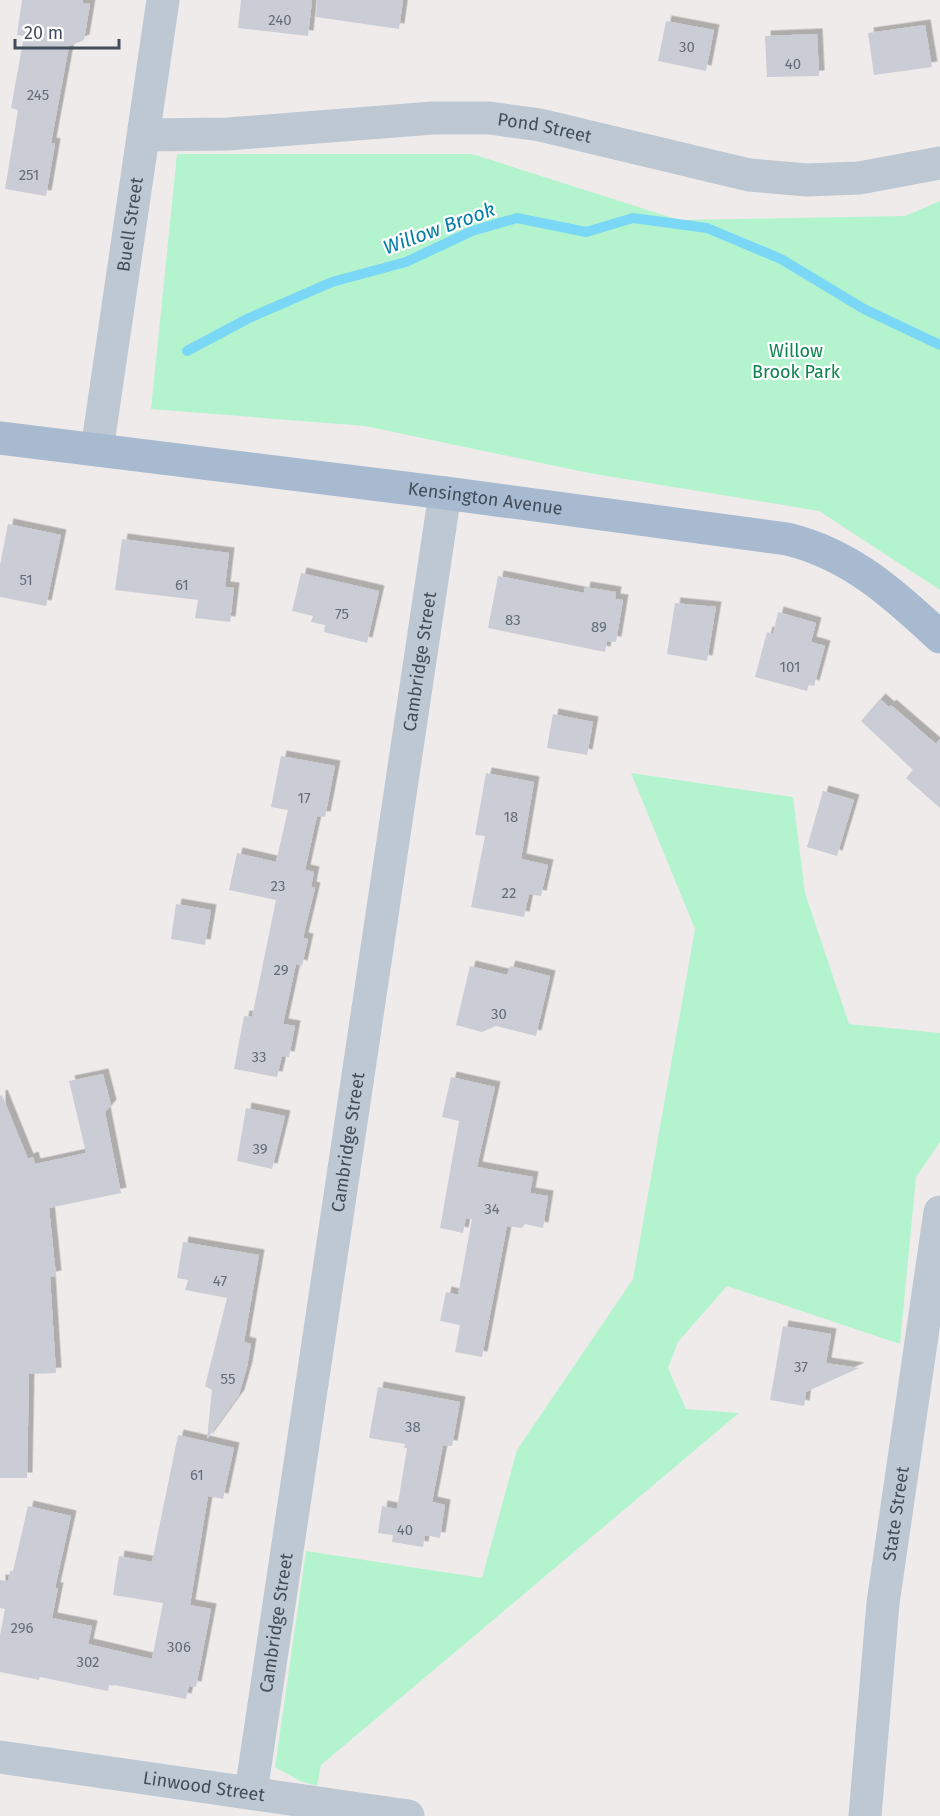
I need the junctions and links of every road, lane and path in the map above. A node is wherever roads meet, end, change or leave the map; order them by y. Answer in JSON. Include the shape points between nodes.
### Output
{"nodes":[{"id":1,"x":163,"y":0,"type":"edge"},
{"id":2,"x":144,"y":135,"type":"junction"},
{"id":3,"x":940,"y":163,"type":"edge"},
{"id":4,"x":0,"y":438,"type":"edge"},
{"id":5,"x":97,"y":450,"type":"junction"},
{"id":6,"x":445,"y":493,"type":"junction"},
{"id":7,"x":940,"y":637,"type":"edge"},
{"id":8,"x":940,"y":1212,"type":"edge"},
{"id":9,"x":0,"y":1757,"type":"edge"},
{"id":10,"x":251,"y":1792,"type":"junction"},
{"id":11,"x":408,"y":1816,"type":"edge"},
{"id":12,"x":865,"y":1816,"type":"edge"}],
"edges":[{"from":1,"to":2,"type":"street","name":"Buell Street"},
{"from":2,"to":3,"type":"street","name":"Pond Street","via":[[228,134],[433,117],[489,118],[540,125],[748,175],[807,180],[859,178]]},
{"from":2,"to":5,"type":"street","name":"Buell Street"},
{"from":4,"to":5,"type":"main road","name":"Kensington Avenue"},
{"from":5,"to":6,"type":"main road","name":"Kensington Avenue"},
{"from":6,"to":7,"type":"main road","name":"Kensington Avenue","via":[[767,535],[810,545],[863,571]]},
{"from":6,"to":10,"type":"street","name":"Cambridge Street"},
{"from":8,"to":12,"type":"street","name":"State Street","via":[[883,1603]]},
{"from":9,"to":10,"type":"street","name":"Linwood Street"},
{"from":10,"to":11,"type":"street","name":"Linwood Street"}]}
